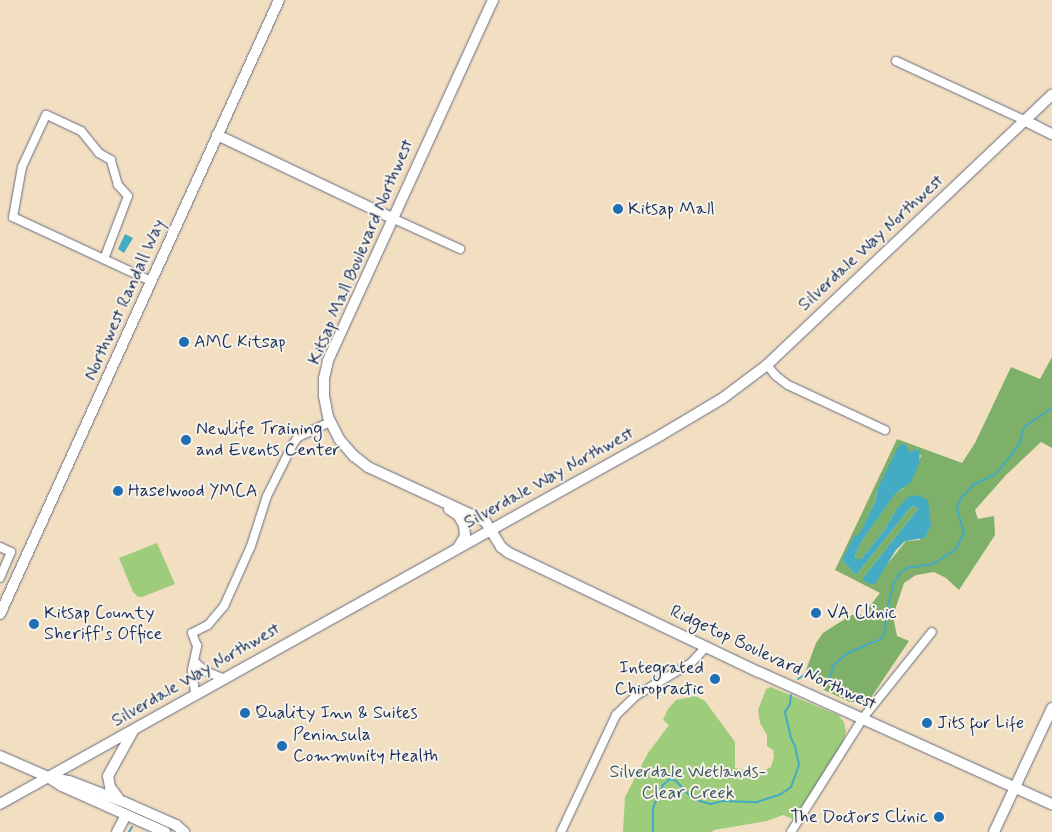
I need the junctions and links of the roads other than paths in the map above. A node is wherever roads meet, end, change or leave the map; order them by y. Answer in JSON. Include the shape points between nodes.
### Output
{"nodes":[{"id":1,"x":279,"y":0,"type":"edge"},
{"id":2,"x":493,"y":0,"type":"edge"},
{"id":3,"x":896,"y":61,"type":"dead end"},
{"id":4,"x":1052,"y":95,"type":"edge"},
{"id":5,"x":1026,"y":120,"type":"junction"},
{"id":6,"x":1052,"y":134,"type":"edge"},
{"id":7,"x":217,"y":135,"type":"junction"},
{"id":8,"x":392,"y":218,"type":"junction"},
{"id":9,"x":460,"y":250,"type":"dead end"},
{"id":10,"x":104,"y":259,"type":"junction"},
{"id":11,"x":151,"y":281,"type":"junction"},
{"id":12,"x":767,"y":365,"type":"junction"},
{"id":13,"x":330,"y":422,"type":"junction"},
{"id":14,"x":885,"y":430,"type":"dead end"},
{"id":15,"x":432,"y":496,"type":"junction"},
{"id":16,"x":492,"y":529,"type":"junction"},
{"id":17,"x":0,"y":547,"type":"edge"},
{"id":18,"x":458,"y":547,"type":"junction"},
{"id":19,"x":0,"y":578,"type":"edge"},
{"id":20,"x":0,"y":614,"type":"edge"},
{"id":21,"x":932,"y":632,"type":"dead end"},
{"id":22,"x":706,"y":647,"type":"junction"},
{"id":23,"x":195,"y":662,"type":"junction"},
{"id":24,"x":222,"y":678,"type":"junction"},
{"id":25,"x":196,"y":693,"type":"junction"},
{"id":26,"x":1052,"y":708,"type":"edge"},
{"id":27,"x":862,"y":718,"type":"junction"},
{"id":28,"x":133,"y":730,"type":"junction"},
{"id":29,"x":0,"y":756,"type":"edge"},
{"id":30,"x":48,"y":777,"type":"junction"},
{"id":31,"x":1015,"y":787,"type":"junction"},
{"id":32,"x":124,"y":802,"type":"junction"},
{"id":33,"x":0,"y":804,"type":"edge"},
{"id":34,"x":1052,"y":804,"type":"edge"},
{"id":35,"x":146,"y":812,"type":"junction"},
{"id":36,"x":126,"y":815,"type":"junction"},
{"id":37,"x":117,"y":832,"type":"edge"},
{"id":38,"x":165,"y":832,"type":"edge"},
{"id":39,"x":184,"y":832,"type":"edge"},
{"id":40,"x":561,"y":832,"type":"edge"},
{"id":41,"x":791,"y":832,"type":"edge"},
{"id":42,"x":994,"y":832,"type":"edge"}],
"edges":[{"from":1,"to":7,"type":"main road","name":"Northwest Randall Way"},
{"from":2,"to":8,"type":"main road","name":"Kitsap Mall Boulevard Northwest"},
{"from":3,"to":5,"type":"street"},
{"from":4,"to":5,"type":"main road","name":"Silverdale Way Northwest"},
{"from":5,"to":6,"type":"main road"},
{"from":5,"to":12,"type":"main road","name":"Silverdale Way Northwest"},
{"from":7,"to":8,"type":"main road"},
{"from":7,"to":11,"type":"main road","name":"Northwest Randall Way"},
{"from":8,"to":9,"type":"street"},
{"from":8,"to":13,"type":"main road","name":"Kitsap Mall Boulevard Northwest","via":[[326,365],[324,392]]},
{"from":10,"to":10,"type":"street","via":[[128,196],[118,185],[110,160],[99,154],[81,131],[46,115],[22,167],[13,217]]},
{"from":10,"to":11,"type":"street"},
{"from":11,"to":20,"type":"main road","name":"Northwest Randall Way"},
{"from":12,"to":14,"type":"street","via":[[788,385]]},
{"from":12,"to":16,"type":"main road","name":"Silverdale Way Northwest","via":[[723,398],[671,430]]},
{"from":13,"to":15,"type":"main road","name":"Kitsap Mall Boulevard Northwest","via":[[343,444],[365,465]]},
{"from":13,"to":23,"type":"street","via":[[298,437],[288,452],[267,496],[251,546],[224,606],[208,625],[192,633],[197,646]]},
{"from":15,"to":16,"type":"main road","name":"Kitsap Mall Boulevard Northwest","via":[[482,519]]},
{"from":15,"to":18,"type":"main road","via":[[462,520],[466,536]]},
{"from":16,"to":18,"type":"main road","name":"Silverdale Way Northwest"},
{"from":16,"to":22,"type":"main road","name":"Ridgetop Boulevard Northwest","via":[[499,545],[508,553]]},
{"from":17,"to":19,"type":"street","via":[[11,552]]},
{"from":18,"to":24,"type":"main road","name":"Silverdale Way Northwest"},
{"from":21,"to":27,"type":"street"},
{"from":22,"to":27,"type":"main road","name":"Ridgetop Boulevard Northwest"},
{"from":22,"to":40,"type":"street","via":[[691,663],[636,695],[616,715]]},
{"from":23,"to":24,"type":"street","via":[[205,671]]},
{"from":23,"to":25,"type":"street","via":[[192,670]]},
{"from":24,"to":25,"type":"main road","name":"Silverdale Way Northwest"},
{"from":25,"to":28,"type":"main road","name":"Silverdale Way Northwest"},
{"from":26,"to":31,"type":"main road"},
{"from":27,"to":31,"type":"main road","name":"Ridgetop Boulevard Northwest"},
{"from":27,"to":41,"type":"street"},
{"from":28,"to":30,"type":"main road","name":"Silverdale Way Northwest"},
{"from":28,"to":32,"type":"main road","via":[[108,776],[114,793]]},
{"from":29,"to":30,"type":"main road"},
{"from":30,"to":32,"type":"main road","via":[[69,781]]},
{"from":30,"to":33,"type":"main road","name":"Silverdale Way Northwest"},
{"from":30,"to":36,"type":"main road"},
{"from":31,"to":34,"type":"main road","name":"Ridgetop Boulevard Northwest"},
{"from":31,"to":42,"type":"main road"},
{"from":32,"to":35,"type":"main road"},
{"from":35,"to":36,"type":"main road"},
{"from":35,"to":39,"type":"main road"},
{"from":36,"to":37,"type":"main road"},
{"from":36,"to":38,"type":"main road"}]}
